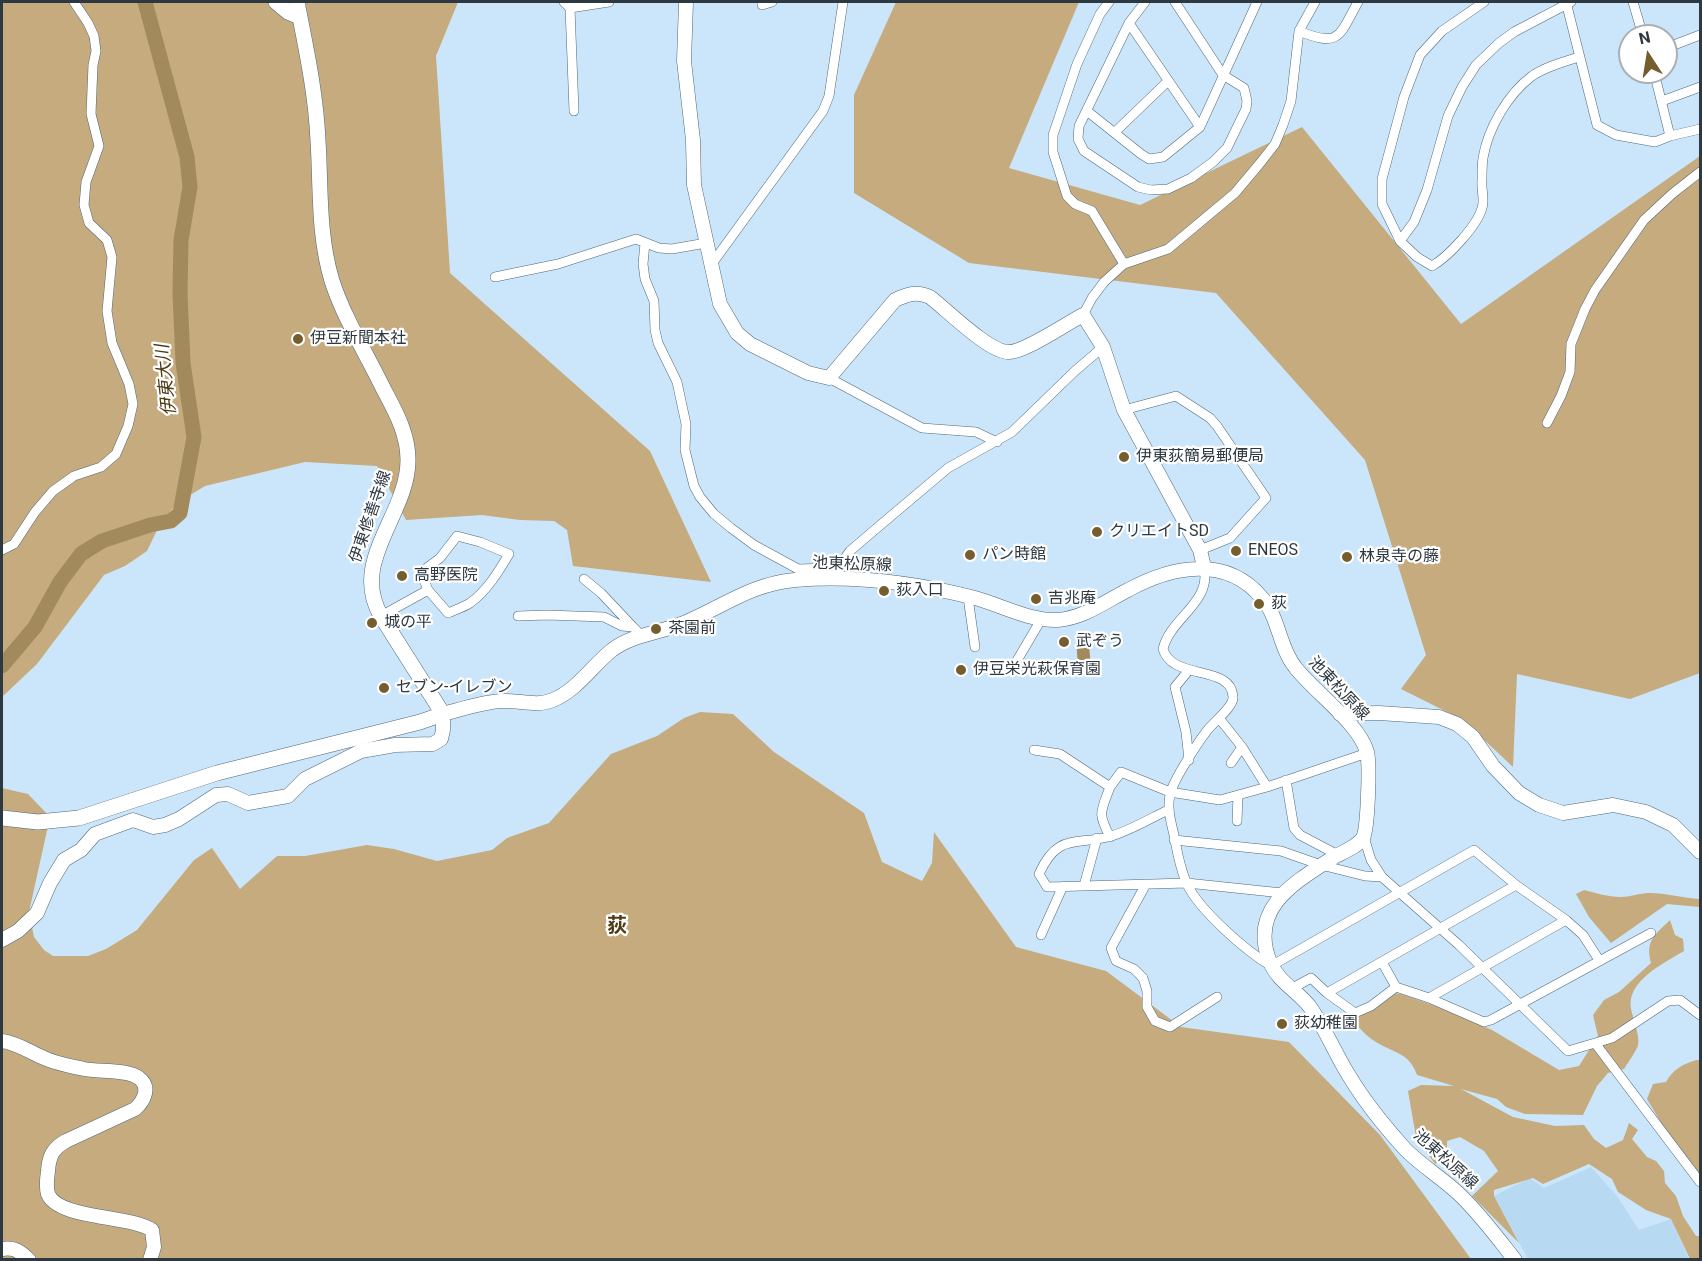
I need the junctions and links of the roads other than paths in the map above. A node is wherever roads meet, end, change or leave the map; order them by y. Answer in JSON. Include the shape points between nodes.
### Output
{"nodes":[{"id":1,"x":74,"y":2,"type":"edge"},
{"id":2,"x":276,"y":2,"type":"edge"},
{"id":3,"x":602,"y":2,"type":"edge"},
{"id":4,"x":686,"y":2,"type":"edge"},
{"id":5,"x":772,"y":2,"type":"edge"},
{"id":6,"x":843,"y":2,"type":"edge"},
{"id":7,"x":1109,"y":2,"type":"edge"},
{"id":8,"x":1145,"y":2,"type":"edge"},
{"id":9,"x":1175,"y":2,"type":"edge"},
{"id":10,"x":1245,"y":2,"type":"edge"},
{"id":11,"x":1257,"y":2,"type":"edge"},
{"id":12,"x":1315,"y":2,"type":"edge"},
{"id":13,"x":1358,"y":2,"type":"edge"},
{"id":14,"x":1484,"y":2,"type":"edge"},
{"id":15,"x":1568,"y":2,"type":"edge"},
{"id":16,"x":1633,"y":2,"type":"edge"},
{"id":17,"x":567,"y":5,"type":"edge"},
{"id":18,"x":762,"y":6,"type":"dead end"},
{"id":19,"x":298,"y":9,"type":"edge"},
{"id":20,"x":1251,"y":11,"type":"junction"},
{"id":21,"x":1129,"y":23,"type":"junction"},
{"id":22,"x":1639,"y":24,"type":"edge"},
{"id":23,"x":1299,"y":31,"type":"junction"},
{"id":24,"x":1701,"y":35,"type":"edge"},
{"id":25,"x":1678,"y":44,"type":"edge"},
{"id":26,"x":1579,"y":57,"type":"junction"},
{"id":27,"x":1223,"y":75,"type":"junction"},
{"id":28,"x":1167,"y":82,"type":"junction"},
{"id":29,"x":1657,"y":84,"type":"edge"},
{"id":30,"x":1701,"y":87,"type":"edge"},
{"id":31,"x":1662,"y":101,"type":"junction"},
{"id":32,"x":574,"y":111,"type":"dead end"},
{"id":33,"x":1087,"y":111,"type":"junction"},
{"id":34,"x":1200,"y":127,"type":"junction"},
{"id":35,"x":1701,"y":129,"type":"edge"},
{"id":36,"x":1115,"y":132,"type":"junction"},
{"id":37,"x":1670,"y":136,"type":"junction"},
{"id":38,"x":1701,"y":172,"type":"edge"},
{"id":39,"x":1400,"y":242,"type":"junction"},
{"id":40,"x":645,"y":243,"type":"junction"},
{"id":41,"x":706,"y":243,"type":"junction"},
{"id":42,"x":1124,"y":264,"type":"junction"},
{"id":43,"x":711,"y":265,"type":"junction"},
{"id":44,"x":495,"y":277,"type":"dead end"},
{"id":45,"x":1083,"y":315,"type":"junction"},
{"id":46,"x":1103,"y":347,"type":"junction"},
{"id":47,"x":829,"y":378,"type":"junction"},
{"id":48,"x":1124,"y":410,"type":"junction"},
{"id":49,"x":1547,"y":423,"type":"dead end"},
{"id":50,"x":998,"y":442,"type":"junction"},
{"id":51,"x":2,"y":550,"type":"edge"},
{"id":52,"x":1200,"y":550,"type":"junction"},
{"id":53,"x":1204,"y":567,"type":"junction"},
{"id":54,"x":837,"y":578,"type":"junction"},
{"id":55,"x":584,"y":579,"type":"dead end"},
{"id":56,"x":428,"y":590,"type":"junction"},
{"id":57,"x":968,"y":597,"type":"junction"},
{"id":58,"x":381,"y":616,"type":"junction"},
{"id":59,"x":518,"y":616,"type":"dead end"},
{"id":60,"x":1042,"y":618,"type":"junction"},
{"id":61,"x":637,"y":632,"type":"junction"},
{"id":62,"x":975,"y":647,"type":"dead end"},
{"id":63,"x":1015,"y":664,"type":"dead end"},
{"id":64,"x":1189,"y":670,"type":"junction"},
{"id":65,"x":443,"y":714,"type":"junction"},
{"id":66,"x":1340,"y":714,"type":"junction"},
{"id":67,"x":1219,"y":718,"type":"junction"},
{"id":68,"x":1242,"y":747,"type":"junction"},
{"id":69,"x":1034,"y":750,"type":"dead end"},
{"id":70,"x":1367,"y":753,"type":"junction"},
{"id":71,"x":1189,"y":760,"type":"junction"},
{"id":72,"x":1231,"y":763,"type":"dead end"},
{"id":73,"x":1286,"y":780,"type":"junction"},
{"id":74,"x":1110,"y":787,"type":"junction"},
{"id":75,"x":1267,"y":787,"type":"junction"},
{"id":76,"x":1170,"y":792,"type":"junction"},
{"id":77,"x":1238,"y":796,"type":"junction"},
{"id":78,"x":1168,"y":810,"type":"junction"},
{"id":79,"x":2,"y":818,"type":"edge"},
{"id":80,"x":1237,"y":821,"type":"dead end"},
{"id":81,"x":1110,"y":837,"type":"junction"},
{"id":82,"x":1364,"y":837,"type":"junction"},
{"id":83,"x":1097,"y":838,"type":"junction"},
{"id":84,"x":1174,"y":840,"type":"junction"},
{"id":85,"x":1701,"y":852,"type":"edge"},
{"id":86,"x":1338,"y":855,"type":"junction"},
{"id":87,"x":1321,"y":866,"type":"junction"},
{"id":88,"x":1382,"y":877,"type":"junction"},
{"id":89,"x":1187,"y":883,"type":"junction"},
{"id":90,"x":1146,"y":884,"type":"junction"},
{"id":91,"x":1516,"y":885,"type":"junction"},
{"id":92,"x":1063,"y":886,"type":"junction"},
{"id":93,"x":1084,"y":886,"type":"junction"},
{"id":94,"x":1401,"y":892,"type":"junction"},
{"id":95,"x":1282,"y":893,"type":"junction"},
{"id":96,"x":1566,"y":920,"type":"junction"},
{"id":97,"x":1440,"y":929,"type":"junction"},
{"id":98,"x":1651,"y":933,"type":"dead end"},
{"id":99,"x":1041,"y":935,"type":"dead end"},
{"id":100,"x":2,"y":940,"type":"edge"},
{"id":101,"x":1599,"y":960,"type":"junction"},
{"id":102,"x":1382,"y":962,"type":"junction"},
{"id":103,"x":1271,"y":966,"type":"junction"},
{"id":104,"x":1480,"y":968,"type":"junction"},
{"id":105,"x":1396,"y":987,"type":"junction"},
{"id":106,"x":1291,"y":988,"type":"junction"},
{"id":107,"x":1327,"y":993,"type":"junction"},
{"id":108,"x":1217,"y":997,"type":"dead end"},
{"id":109,"x":1428,"y":998,"type":"junction"},
{"id":110,"x":1522,"y":1004,"type":"junction"},
{"id":111,"x":1701,"y":1015,"type":"edge"},
{"id":112,"x":2,"y":1041,"type":"edge"},
{"id":113,"x":1595,"y":1043,"type":"junction"},
{"id":114,"x":1701,"y":1182,"type":"edge"},
{"id":115,"x":2,"y":1249,"type":"edge"},
{"id":116,"x":30,"y":1260,"type":"edge"},
{"id":117,"x":150,"y":1260,"type":"edge"},
{"id":118,"x":1515,"y":1260,"type":"edge"}],
"edges":[{"from":1,"to":51,"type":"street","via":[[88,23],[96,51],[91,114],[99,146],[86,182],[84,205],[89,223],[107,240],[112,257],[106,311],[112,343],[133,404],[129,426],[116,454],[101,467],[74,476],[53,491],[14,543]]},
{"from":2,"to":19,"type":"main road","name":"伊東修善寺線","via":[[288,12]]},
{"from":3,"to":17,"type":"street"},
{"from":4,"to":41,"type":"street","via":[[684,61],[694,185]]},
{"from":5,"to":18,"type":"street"},
{"from":6,"to":43,"type":"street","via":[[823,111]]},
{"from":7,"to":42,"type":"street","via":[[1077,64],[1053,135],[1053,152],[1067,196],[1092,211]]},
{"from":8,"to":21,"type":"street"},
{"from":9,"to":27,"type":"street"},
{"from":10,"to":20,"type":"street"},
{"from":11,"to":20,"type":"street"},
{"from":12,"to":23,"type":"street"},
{"from":13,"to":23,"type":"street","via":[[1341,33],[1331,39],[1321,40]]},
{"from":14,"to":39,"type":"street","via":[[1442,31],[1420,56],[1404,97],[1382,179],[1382,204]]},
{"from":15,"to":26,"type":"street"},
{"from":15,"to":39,"type":"street","via":[[1514,32],[1476,66],[1448,116],[1427,190],[1414,222]]},
{"from":16,"to":22,"type":"street"},
{"from":17,"to":32,"type":"street"},
{"from":19,"to":58,"type":"main road","name":"伊東修善寺線","via":[[315,95],[321,222],[330,270],[344,310],[397,415],[408,460],[405,481],[371,570],[370,588]]},
{"from":20,"to":27,"type":"street"},
{"from":21,"to":28,"type":"street"},
{"from":21,"to":33,"type":"street"},
{"from":23,"to":42,"type":"street","via":[[1291,101],[1275,144],[1262,162],[1235,193],[1168,249]]},
{"from":24,"to":25,"type":"street"},
{"from":26,"to":37,"type":"street","via":[[1597,125],[1616,135],[1655,142]]},
{"from":26,"to":39,"type":"street","via":[[1531,77],[1500,113],[1484,156],[1483,207],[1444,259],[1432,266]]},
{"from":27,"to":33,"type":"street","via":[[1244,88],[1246,109],[1227,148],[1191,178],[1168,189],[1138,187],[1083,151],[1078,139],[1079,126]]},
{"from":27,"to":34,"type":"street"},
{"from":28,"to":34,"type":"street"},
{"from":28,"to":36,"type":"street"},
{"from":29,"to":31,"type":"street"},
{"from":30,"to":31,"type":"street"},
{"from":31,"to":37,"type":"street"},
{"from":33,"to":36,"type":"street"},
{"from":34,"to":36,"type":"street","via":[[1162,157],[1149,159]]},
{"from":35,"to":37,"type":"street"},
{"from":38,"to":49,"type":"street","via":[[1644,220],[1595,290],[1571,344],[1570,372]]},
{"from":40,"to":41,"type":"street","via":[[672,249]]},
{"from":40,"to":44,"type":"street","via":[[636,239],[558,264]]},
{"from":40,"to":54,"type":"street","via":[[643,264],[655,307],[655,330],[677,382],[686,424],[685,450],[700,497],[714,514],[754,544],[798,569],[831,568]]},
{"from":41,"to":43,"type":"street"},
{"from":42,"to":45,"type":"street","via":[[1104,282]]},
{"from":43,"to":47,"type":"street","via":[[720,304],[737,333],[767,354],[808,374]]},
{"from":45,"to":46,"type":"street"},
{"from":45,"to":47,"type":"street","via":[[1023,349],[1009,352],[992,348],[930,297],[920,292],[906,294],[895,300]]},
{"from":46,"to":48,"type":"street"},
{"from":46,"to":50,"type":"street"},
{"from":47,"to":50,"type":"street","via":[[922,428],[976,432]]},
{"from":48,"to":52,"type":"street"},
{"from":48,"to":52,"type":"street","via":[[1176,396],[1210,418],[1266,498],[1230,538]]},
{"from":50,"to":54,"type":"street","via":[[948,468],[871,533],[837,568]]},
{"from":52,"to":53,"type":"street"},
{"from":53,"to":60,"type":"street","name":"池東松原線","via":[[1167,573],[1087,612],[1061,620]]},
{"from":53,"to":64,"type":"street","via":[[1205,584],[1200,596],[1170,631],[1163,649],[1168,660]]},
{"from":53,"to":66,"type":"street","name":"池東松原線","via":[[1233,576],[1263,598],[1292,663]]},
{"from":54,"to":57,"type":"street","name":"池東松原線","via":[[880,580]]},
{"from":54,"to":61,"type":"street","name":"池東松原線","via":[[770,583],[657,633]]},
{"from":55,"to":61,"type":"street"},
{"from":56,"to":56,"type":"street","via":[[422,575],[457,536],[509,554],[469,604],[448,613]]},
{"from":56,"to":58,"type":"street"},
{"from":57,"to":60,"type":"street","name":"池東松原線"},
{"from":57,"to":62,"type":"street"},
{"from":58,"to":65,"type":"main road","name":"伊東修善寺線"},
{"from":59,"to":61,"type":"street","via":[[604,617]]},
{"from":60,"to":63,"type":"street"},
{"from":61,"to":65,"type":"street","name":"池東松原線","via":[[552,701],[500,701]]},
{"from":64,"to":67,"type":"street","via":[[1214,676],[1229,686],[1232,702]]},
{"from":64,"to":71,"type":"street","via":[[1175,687]]},
{"from":65,"to":79,"type":"main road","via":[[217,773],[80,818],[38,822]]},
{"from":65,"to":100,"type":"street","via":[[441,739],[433,744],[361,751],[305,779],[288,796],[248,804],[228,794],[216,795],[165,825],[153,827],[133,820],[95,834],[81,850],[64,860],[37,913]]},
{"from":66,"to":70,"type":"street","name":"池東松原線"},
{"from":66,"to":85,"type":"street","via":[[1439,717],[1473,736],[1493,766],[1519,793],[1539,805],[1563,813],[1613,805],[1646,812],[1673,825]]},
{"from":67,"to":68,"type":"street"},
{"from":67,"to":71,"type":"street"},
{"from":68,"to":72,"type":"street"},
{"from":68,"to":75,"type":"street"},
{"from":69,"to":74,"type":"street","via":[[1060,754]]},
{"from":70,"to":73,"type":"street"},
{"from":70,"to":82,"type":"street"},
{"from":71,"to":76,"type":"street"},
{"from":73,"to":75,"type":"street"},
{"from":73,"to":86,"type":"street","via":[[1294,828]]},
{"from":74,"to":76,"type":"street","via":[[1121,772]]},
{"from":74,"to":81,"type":"street","via":[[1101,813]]},
{"from":75,"to":77,"type":"street"},
{"from":76,"to":77,"type":"street","via":[[1220,801]]},
{"from":76,"to":78,"type":"street"},
{"from":77,"to":80,"type":"street"},
{"from":78,"to":81,"type":"street"},
{"from":78,"to":84,"type":"street"},
{"from":81,"to":83,"type":"street"},
{"from":82,"to":86,"type":"street"},
{"from":82,"to":88,"type":"street","via":[[1371,860]]},
{"from":83,"to":92,"type":"street","via":[[1065,842],[1045,861],[1039,874],[1047,887]]},
{"from":83,"to":93,"type":"street"},
{"from":84,"to":87,"type":"street","via":[[1281,851]]},
{"from":84,"to":89,"type":"street"},
{"from":86,"to":87,"type":"street"},
{"from":87,"to":88,"type":"street"},
{"from":87,"to":95,"type":"street"},
{"from":88,"to":94,"type":"street"},
{"from":89,"to":90,"type":"street"},
{"from":89,"to":95,"type":"street"},
{"from":89,"to":103,"type":"street","via":[[1233,937]]},
{"from":90,"to":93,"type":"street"},
{"from":90,"to":108,"type":"street","via":[[1111,948],[1116,961],[1143,978],[1147,1007],[1155,1021],[1170,1027]]},
{"from":91,"to":94,"type":"street","via":[[1474,850]]},
{"from":91,"to":96,"type":"street"},
{"from":91,"to":97,"type":"street"},
{"from":92,"to":93,"type":"street"},
{"from":92,"to":99,"type":"street"},
{"from":94,"to":97,"type":"street"},
{"from":94,"to":103,"type":"street"},
{"from":95,"to":103,"type":"street","via":[[1270,910],[1264,933]]},
{"from":96,"to":101,"type":"street","via":[[1583,935]]},
{"from":96,"to":104,"type":"street"},
{"from":97,"to":102,"type":"street"},
{"from":97,"to":104,"type":"street"},
{"from":98,"to":101,"type":"street"},
{"from":101,"to":110,"type":"street"},
{"from":102,"to":105,"type":"street"},
{"from":102,"to":107,"type":"street"},
{"from":103,"to":106,"type":"street","name":"池東松原線"},
{"from":104,"to":109,"type":"street"},
{"from":104,"to":110,"type":"street"},
{"from":105,"to":107,"type":"street","via":[[1355,1013]]},
{"from":105,"to":109,"type":"street"},
{"from":106,"to":107,"type":"street","via":[[1311,978]]},
{"from":106,"to":118,"type":"street","name":"池東松原線","via":[[1310,1007],[1369,1105],[1407,1151],[1476,1211]]},
{"from":109,"to":110,"type":"street","via":[[1484,1022]]},
{"from":110,"to":113,"type":"street","via":[[1568,1051]]},
{"from":111,"to":113,"type":"street","via":[[1680,1000],[1668,1001],[1612,1038]]},
{"from":112,"to":117,"type":"street","via":[[70,1066],[129,1073],[142,1081],[145,1095],[135,1109],[66,1141],[51,1153],[47,1185],[48,1195],[59,1206],[135,1222],[152,1230],[154,1247]]},
{"from":113,"to":114,"type":"street"},
{"from":115,"to":116,"type":"street","via":[[19,1250]]}]}
